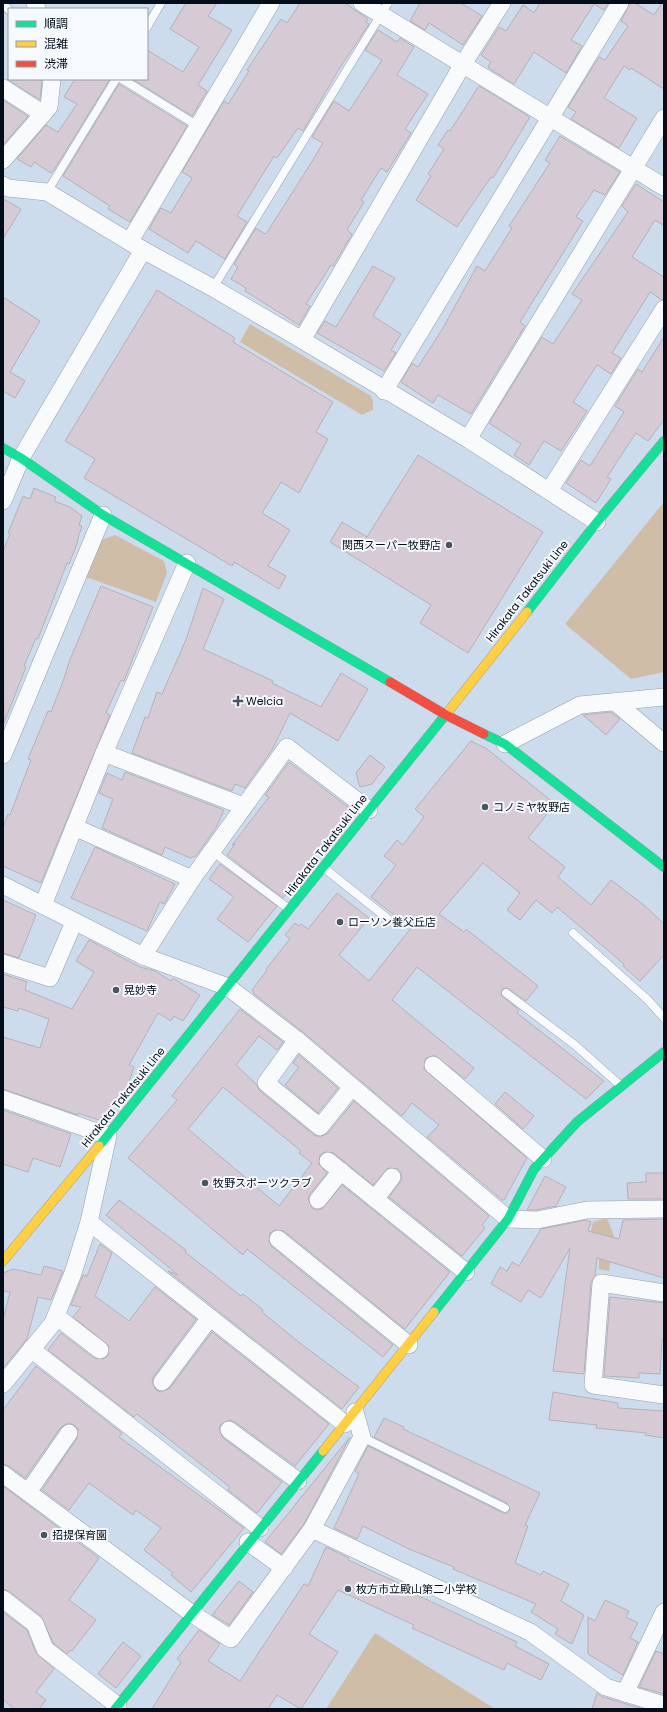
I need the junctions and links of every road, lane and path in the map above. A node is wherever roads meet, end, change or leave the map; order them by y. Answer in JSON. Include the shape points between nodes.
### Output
{"nodes":[{"id":1,"x":161,"y":3,"type":"edge"},
{"id":2,"x":271,"y":3,"type":"edge"},
{"id":3,"x":362,"y":3,"type":"edge"},
{"id":4,"x":502,"y":3,"type":"edge"},
{"id":5,"x":620,"y":3,"type":"edge"},
{"id":6,"x":384,"y":9,"type":"edge"},
{"id":7,"x":148,"y":25,"type":"edge"},
{"id":8,"x":463,"y":64,"type":"junction"},
{"id":9,"x":52,"y":80,"type":"edge"},
{"id":10,"x":115,"y":80,"type":"edge"},
{"id":11,"x":124,"y":80,"type":"edge"},
{"id":12,"x":3,"y":88,"type":"edge"},
{"id":13,"x":43,"y":114,"type":"junction"},
{"id":14,"x":551,"y":117,"type":"junction"},
{"id":15,"x":664,"y":118,"type":"edge"},
{"id":16,"x":198,"y":126,"type":"junction"},
{"id":17,"x":3,"y":160,"type":"edge"},
{"id":18,"x":633,"y":167,"type":"junction"},
{"id":19,"x":3,"y":185,"type":"edge"},
{"id":20,"x":664,"y":186,"type":"edge"},
{"id":21,"x":47,"y":192,"type":"junction"},
{"id":22,"x":136,"y":245,"type":"junction"},
{"id":23,"x":213,"y":288,"type":"junction"},
{"id":24,"x":664,"y":309,"type":"edge"},
{"id":25,"x":302,"y":340,"type":"junction"},
{"id":26,"x":384,"y":390,"type":"junction"},
{"id":27,"x":468,"y":439,"type":"junction"},
{"id":28,"x":664,"y":441,"type":"edge"},
{"id":29,"x":3,"y":448,"type":"edge"},
{"id":30,"x":20,"y":458,"type":"junction"},
{"id":31,"x":549,"y":491,"type":"junction"},
{"id":32,"x":3,"y":501,"type":"edge"},
{"id":33,"x":103,"y":515,"type":"junction"},
{"id":34,"x":597,"y":522,"type":"junction"},
{"id":35,"x":187,"y":563,"type":"junction"},
{"id":36,"x":664,"y":697,"type":"edge"},
{"id":37,"x":615,"y":702,"type":"junction"},
{"id":38,"x":446,"y":715,"type":"junction"},
{"id":39,"x":664,"y":743,"type":"edge"},
{"id":40,"x":505,"y":744,"type":"junction"},
{"id":41,"x":104,"y":753,"type":"junction"},
{"id":42,"x":3,"y":755,"type":"edge"},
{"id":43,"x":243,"y":806,"type":"junction"},
{"id":44,"x":369,"y":810,"type":"junction"},
{"id":45,"x":74,"y":827,"type":"junction"},
{"id":46,"x":212,"y":851,"type":"junction"},
{"id":47,"x":664,"y":866,"type":"edge"},
{"id":48,"x":324,"y":868,"type":"junction"},
{"id":49,"x":192,"y":879,"type":"junction"},
{"id":50,"x":3,"y":885,"type":"edge"},
{"id":51,"x":43,"y":905,"type":"junction"},
{"id":52,"x":290,"y":910,"type":"junction"},
{"id":53,"x":387,"y":918,"type":"dead end"},
{"id":54,"x":74,"y":922,"type":"junction"},
{"id":55,"x":573,"y":933,"type":"dead end"},
{"id":56,"x":143,"y":956,"type":"junction"},
{"id":57,"x":3,"y":962,"type":"edge"},
{"id":58,"x":228,"y":987,"type":"junction"},
{"id":59,"x":506,"y":992,"type":"dead end"},
{"id":60,"x":664,"y":1018,"type":"edge"},
{"id":61,"x":297,"y":1040,"type":"junction"},
{"id":62,"x":664,"y":1052,"type":"edge"},
{"id":63,"x":433,"y":1065,"type":"dead end"},
{"id":64,"x":621,"y":1086,"type":"junction"},
{"id":65,"x":352,"y":1087,"type":"junction"},
{"id":66,"x":3,"y":1099,"type":"edge"},
{"id":67,"x":108,"y":1136,"type":"junction"},
{"id":68,"x":543,"y":1159,"type":"junction"},
{"id":69,"x":392,"y":1177,"type":"dead end"},
{"id":70,"x":375,"y":1199,"type":"junction"},
{"id":71,"x":318,"y":1200,"type":"dead end"},
{"id":72,"x":664,"y":1209,"type":"edge"},
{"id":73,"x":508,"y":1219,"type":"junction"},
{"id":74,"x":89,"y":1222,"type":"junction"},
{"id":75,"x":278,"y":1239,"type":"dead end"},
{"id":76,"x":5,"y":1256,"type":"edge"},
{"id":77,"x":466,"y":1272,"type":"junction"},
{"id":78,"x":664,"y":1293,"type":"edge"},
{"id":79,"x":56,"y":1316,"type":"junction"},
{"id":80,"x":209,"y":1319,"type":"junction"},
{"id":81,"x":409,"y":1345,"type":"junction"},
{"id":82,"x":31,"y":1350,"type":"junction"},
{"id":83,"x":100,"y":1350,"type":"dead end"},
{"id":84,"x":162,"y":1382,"type":"dead end"},
{"id":85,"x":3,"y":1384,"type":"edge"},
{"id":86,"x":664,"y":1395,"type":"edge"},
{"id":87,"x":350,"y":1418,"type":"junction"},
{"id":88,"x":229,"y":1430,"type":"dead end"},
{"id":89,"x":69,"y":1433,"type":"dead end"},
{"id":90,"x":362,"y":1437,"type":"junction"},
{"id":91,"x":3,"y":1474,"type":"edge"},
{"id":92,"x":298,"y":1481,"type":"junction"},
{"id":93,"x":28,"y":1492,"type":"junction"},
{"id":94,"x":505,"y":1508,"type":"dead end"},
{"id":95,"x":260,"y":1528,"type":"junction"},
{"id":96,"x":312,"y":1529,"type":"junction"},
{"id":97,"x":248,"y":1542,"type":"junction"},
{"id":98,"x":284,"y":1568,"type":"junction"},
{"id":99,"x":3,"y":1599,"type":"edge"},
{"id":100,"x":664,"y":1612,"type":"edge"},
{"id":101,"x":190,"y":1613,"type":"junction"},
{"id":102,"x":626,"y":1693,"type":"junction"},
{"id":103,"x":664,"y":1705,"type":"edge"},
{"id":104,"x":116,"y":1707,"type":"edge"}],
"edges":[{"from":1,"to":7,"type":"lane"},
{"from":2,"to":16,"type":"street"},
{"from":3,"to":6,"type":"street"},
{"from":4,"to":8,"type":"street"},
{"from":5,"to":14,"type":"street"},
{"from":6,"to":8,"type":"street"},
{"from":6,"to":23,"type":"lane"},
{"from":8,"to":14,"type":"street"},
{"from":8,"to":25,"type":"street"},
{"from":9,"to":13,"type":"street","via":[[49,107]]},
{"from":10,"to":21,"type":"lane"},
{"from":11,"to":16,"type":"lane"},
{"from":12,"to":13,"type":"street"},
{"from":13,"to":17,"type":"street"},
{"from":14,"to":18,"type":"street"},
{"from":14,"to":26,"type":"street"},
{"from":15,"to":18,"type":"street"},
{"from":16,"to":22,"type":"street"},
{"from":18,"to":20,"type":"street"},
{"from":18,"to":27,"type":"street"},
{"from":19,"to":21,"type":"street","via":[[8,188]]},
{"from":21,"to":22,"type":"street"},
{"from":22,"to":23,"type":"street"},
{"from":22,"to":30,"type":"street"},
{"from":23,"to":25,"type":"street"},
{"from":24,"to":31,"type":"street"},
{"from":25,"to":26,"type":"street"},
{"from":26,"to":27,"type":"street"},
{"from":27,"to":31,"type":"street"},
{"from":28,"to":34,"type":"street","name":"Hirakata Takatsuki Line"},
{"from":29,"to":30,"type":"street"},
{"from":30,"to":32,"type":"street"},
{"from":30,"to":33,"type":"street"},
{"from":31,"to":34,"type":"street"},
{"from":33,"to":35,"type":"street"},
{"from":33,"to":42,"type":"street"},
{"from":34,"to":38,"type":"street","name":"Hirakata Takatsuki Line"},
{"from":35,"to":38,"type":"street"},
{"from":35,"to":41,"type":"street"},
{"from":36,"to":37,"type":"street"},
{"from":37,"to":39,"type":"street"},
{"from":37,"to":40,"type":"street","via":[[580,705]]},
{"from":38,"to":40,"type":"street"},
{"from":38,"to":44,"type":"street","name":"Hirakata Takatsuki Line"},
{"from":40,"to":47,"type":"street"},
{"from":41,"to":43,"type":"street"},
{"from":41,"to":45,"type":"street"},
{"from":43,"to":44,"type":"street","via":[[286,747]]},
{"from":43,"to":46,"type":"street"},
{"from":44,"to":48,"type":"street","name":"Hirakata Takatsuki Line"},
{"from":45,"to":49,"type":"street"},
{"from":45,"to":51,"type":"street"},
{"from":46,"to":49,"type":"street"},
{"from":46,"to":52,"type":"lane"},
{"from":48,"to":52,"type":"street","name":"Hirakata Takatsuki Line"},
{"from":48,"to":53,"type":"lane"},
{"from":49,"to":56,"type":"street"},
{"from":50,"to":51,"type":"street"},
{"from":51,"to":54,"type":"street"},
{"from":52,"to":58,"type":"street","name":"Hirakata Takatsuki Line"},
{"from":54,"to":56,"type":"street"},
{"from":54,"to":57,"type":"street","via":[[50,978]]},
{"from":55,"to":60,"type":"lane","via":[[648,1000]]},
{"from":56,"to":58,"type":"street"},
{"from":58,"to":61,"type":"street"},
{"from":58,"to":67,"type":"street","name":"Hirakata Takatsuki Line"},
{"from":59,"to":64,"type":"lane","via":[[575,1045]]},
{"from":61,"to":65,"type":"street"},
{"from":61,"to":65,"type":"street","via":[[266,1083],[320,1127]]},
{"from":62,"to":64,"type":"street"},
{"from":63,"to":68,"type":"street"},
{"from":64,"to":68,"type":"street","via":[[577,1122]]},
{"from":65,"to":73,"type":"street"},
{"from":66,"to":67,"type":"street"},
{"from":67,"to":74,"type":"street"},
{"from":67,"to":76,"type":"street","name":"Hirakata Takatsuki Line"},
{"from":68,"to":73,"type":"street","via":[[534,1169]]},
{"from":69,"to":70,"type":"street"},
{"from":70,"to":71,"type":"street","via":[[335,1166]]},
{"from":70,"to":77,"type":"street"},
{"from":72,"to":73,"type":"street","via":[[587,1210],[537,1220]]},
{"from":73,"to":77,"type":"street"},
{"from":74,"to":79,"type":"street"},
{"from":74,"to":80,"type":"street"},
{"from":75,"to":81,"type":"street"},
{"from":77,"to":81,"type":"street"},
{"from":78,"to":86,"type":"street","via":[[602,1283],[593,1385]]},
{"from":79,"to":82,"type":"street"},
{"from":79,"to":83,"type":"street"},
{"from":80,"to":84,"type":"street"},
{"from":80,"to":87,"type":"street"},
{"from":81,"to":87,"type":"street"},
{"from":82,"to":85,"type":"street"},
{"from":82,"to":95,"type":"street"},
{"from":87,"to":90,"type":"street"},
{"from":87,"to":92,"type":"street"},
{"from":88,"to":92,"type":"street"},
{"from":89,"to":93,"type":"street"},
{"from":90,"to":94,"type":"lane"},
{"from":90,"to":96,"type":"street"},
{"from":91,"to":93,"type":"street"},
{"from":92,"to":95,"type":"street"},
{"from":93,"to":101,"type":"street"},
{"from":95,"to":97,"type":"street"},
{"from":96,"to":98,"type":"street"},
{"from":96,"to":102,"type":"street","via":[[530,1632],[606,1687]]},
{"from":97,"to":98,"type":"street"},
{"from":97,"to":101,"type":"street"},
{"from":98,"to":101,"type":"street","via":[[231,1639]]},
{"from":99,"to":104,"type":"street","via":[[35,1624],[45,1650]]},
{"from":100,"to":102,"type":"street"},
{"from":101,"to":104,"type":"street"},
{"from":102,"to":103,"type":"street"}]}
